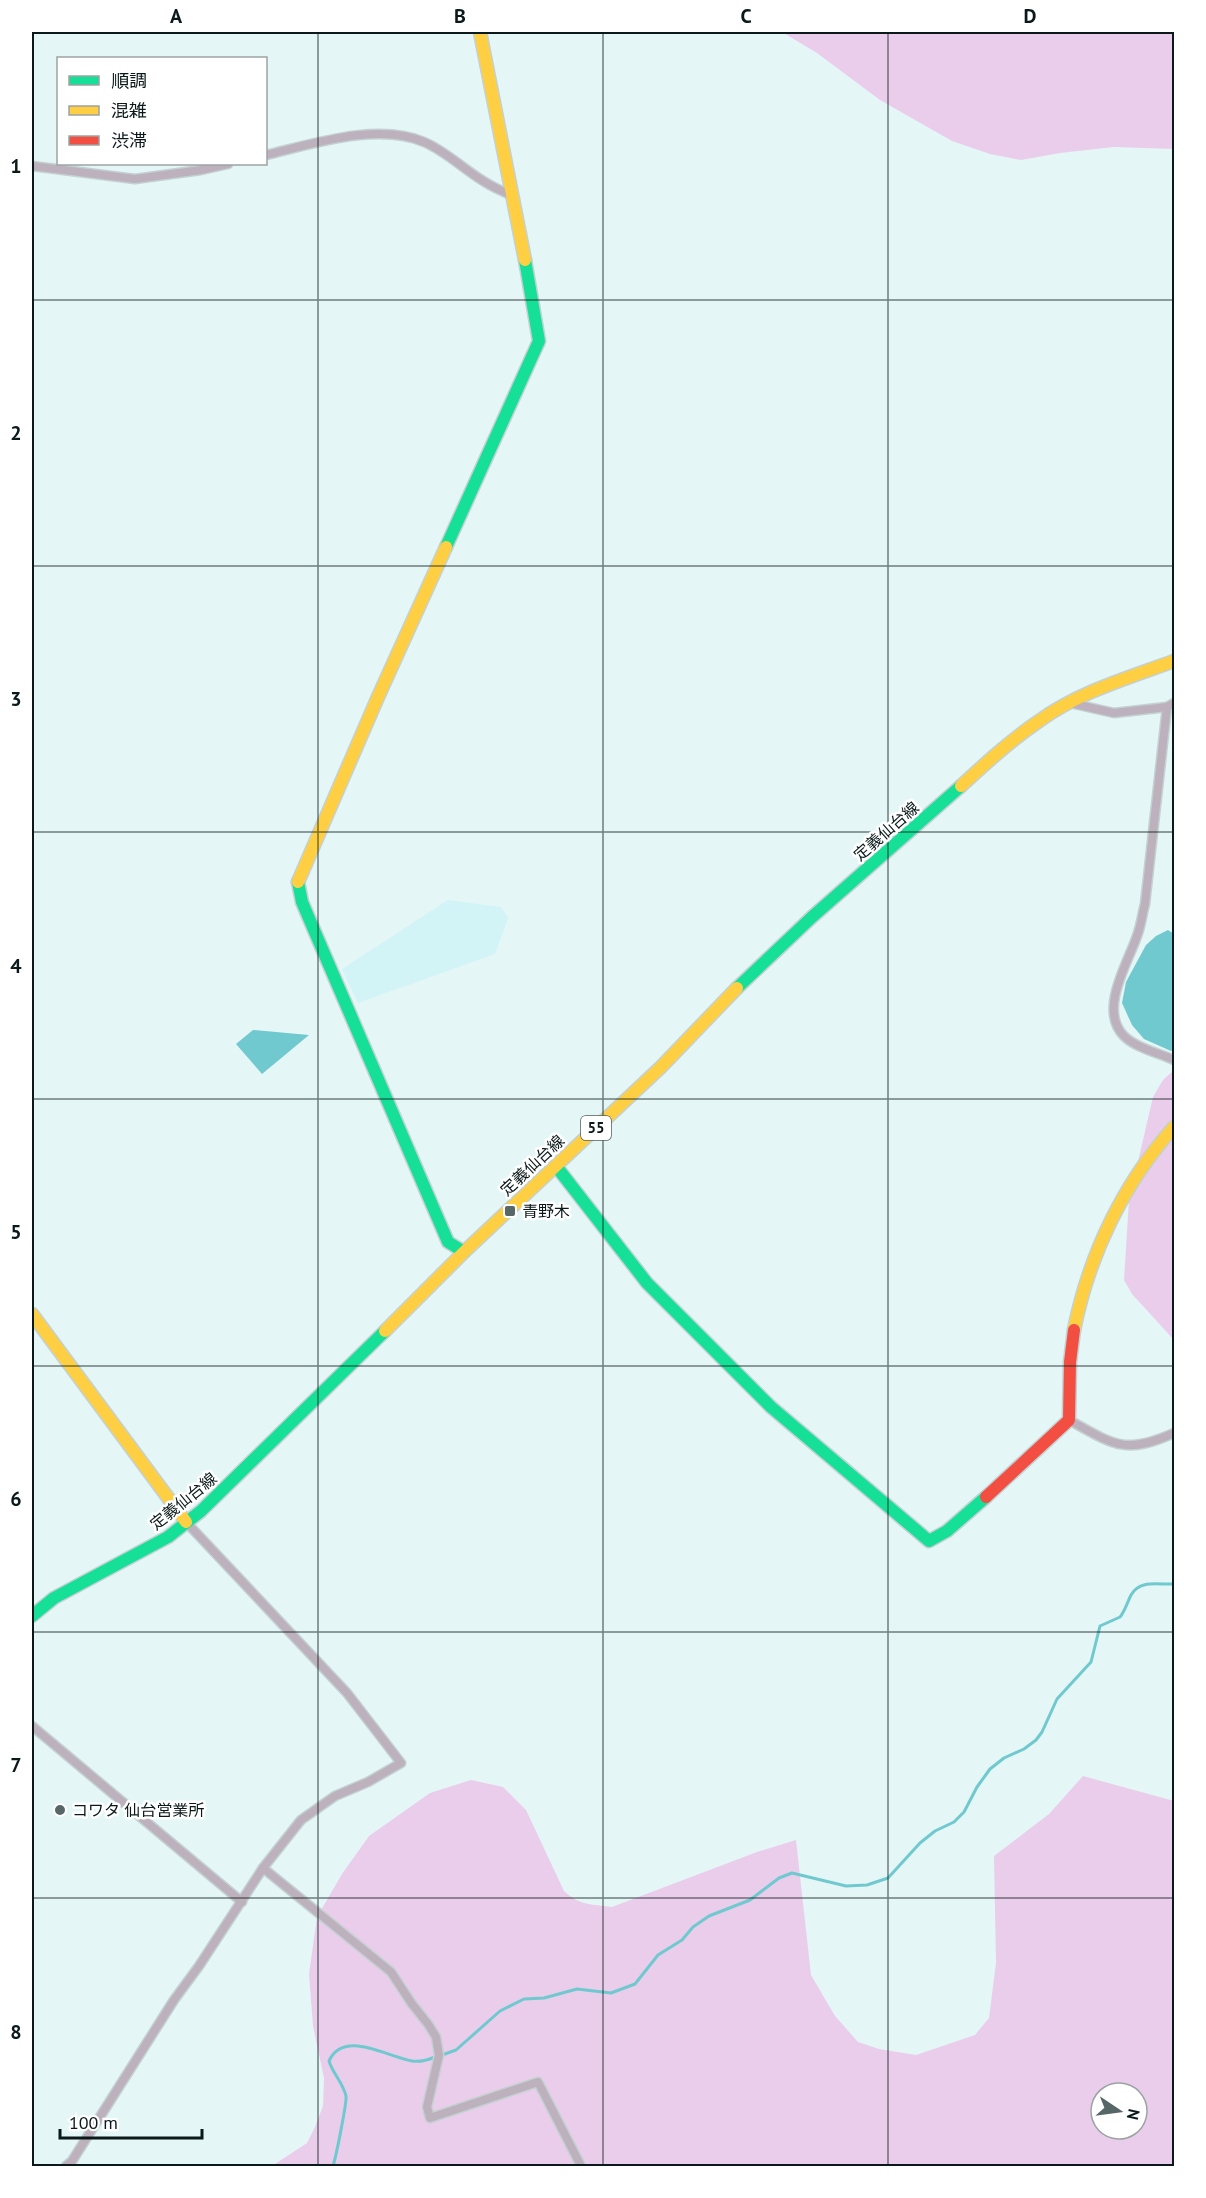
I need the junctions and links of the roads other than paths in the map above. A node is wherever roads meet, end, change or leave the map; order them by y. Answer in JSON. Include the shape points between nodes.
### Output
{"nodes":[{"id":1,"x":480,"y":32,"type":"edge"},
{"id":2,"x":267,"y":155,"type":"edge"},
{"id":3,"x":224,"y":165,"type":"edge"},
{"id":4,"x":32,"y":166,"type":"edge"},
{"id":5,"x":511,"y":195,"type":"junction"},
{"id":6,"x":1174,"y":661,"type":"edge"},
{"id":7,"x":1070,"y":703,"type":"junction"},
{"id":8,"x":1171,"y":705,"type":"edge"},
{"id":9,"x":1174,"y":1060,"type":"edge"},
{"id":10,"x":1174,"y":1127,"type":"edge"},
{"id":11,"x":556,"y":1166,"type":"junction"},
{"id":12,"x":465,"y":1252,"type":"junction"},
{"id":13,"x":32,"y":1314,"type":"edge"},
{"id":14,"x":1069,"y":1420,"type":"junction"},
{"id":15,"x":1174,"y":1433,"type":"edge"},
{"id":16,"x":186,"y":1522,"type":"junction"},
{"id":17,"x":32,"y":1617,"type":"edge"},
{"id":18,"x":32,"y":1726,"type":"edge"},
{"id":19,"x":263,"y":1868,"type":"junction"},
{"id":20,"x":242,"y":1902,"type":"junction"},
{"id":21,"x":66,"y":2166,"type":"edge"},
{"id":22,"x":581,"y":2166,"type":"edge"}],
"edges":[{"from":1,"to":5,"type":"street"},
{"from":2,"to":5,"type":"street","via":[[321,142],[393,134],[424,141],[489,185]]},
{"from":3,"to":4,"type":"street","via":[[135,178]]},
{"from":5,"to":12,"type":"street","via":[[539,341],[298,883],[302,902],[448,1242]]},
{"from":6,"to":7,"type":"street","name":"定義仙台線","number":"55"},
{"from":7,"to":8,"type":"street","via":[[1114,713]]},
{"from":7,"to":11,"type":"street","name":"定義仙台線","number":"55","via":[[1040,720],[992,758],[812,917]]},
{"from":8,"to":9,"type":"street","via":[[1144,904],[1114,1003],[1116,1025],[1125,1037]]},
{"from":10,"to":14,"type":"street","via":[[1138,1170],[1121,1198],[1089,1275],[1072,1342]]},
{"from":11,"to":12,"type":"street","name":"定義仙台線","number":"55"},
{"from":11,"to":14,"type":"street","via":[[647,1283],[763,1399],[930,1541],[1010,1477]]},
{"from":12,"to":16,"type":"street","name":"定義仙台線","number":"55","via":[[258,1457]]},
{"from":13,"to":16,"type":"street"},
{"from":14,"to":15,"type":"street","via":[[1102,1438],[1133,1446]]},
{"from":16,"to":17,"type":"street","name":"定義仙台線","number":"55","via":[[168,1537],[54,1598]]},
{"from":16,"to":19,"type":"street","via":[[347,1693],[401,1763],[335,1796],[301,1820]]},
{"from":18,"to":20,"type":"street"},
{"from":19,"to":20,"type":"street"},
{"from":19,"to":22,"type":"street","via":[[391,1972],[428,2024],[436,2037],[439,2055],[427,2107],[430,2118],[538,2082]]},
{"from":20,"to":21,"type":"street"}]}
